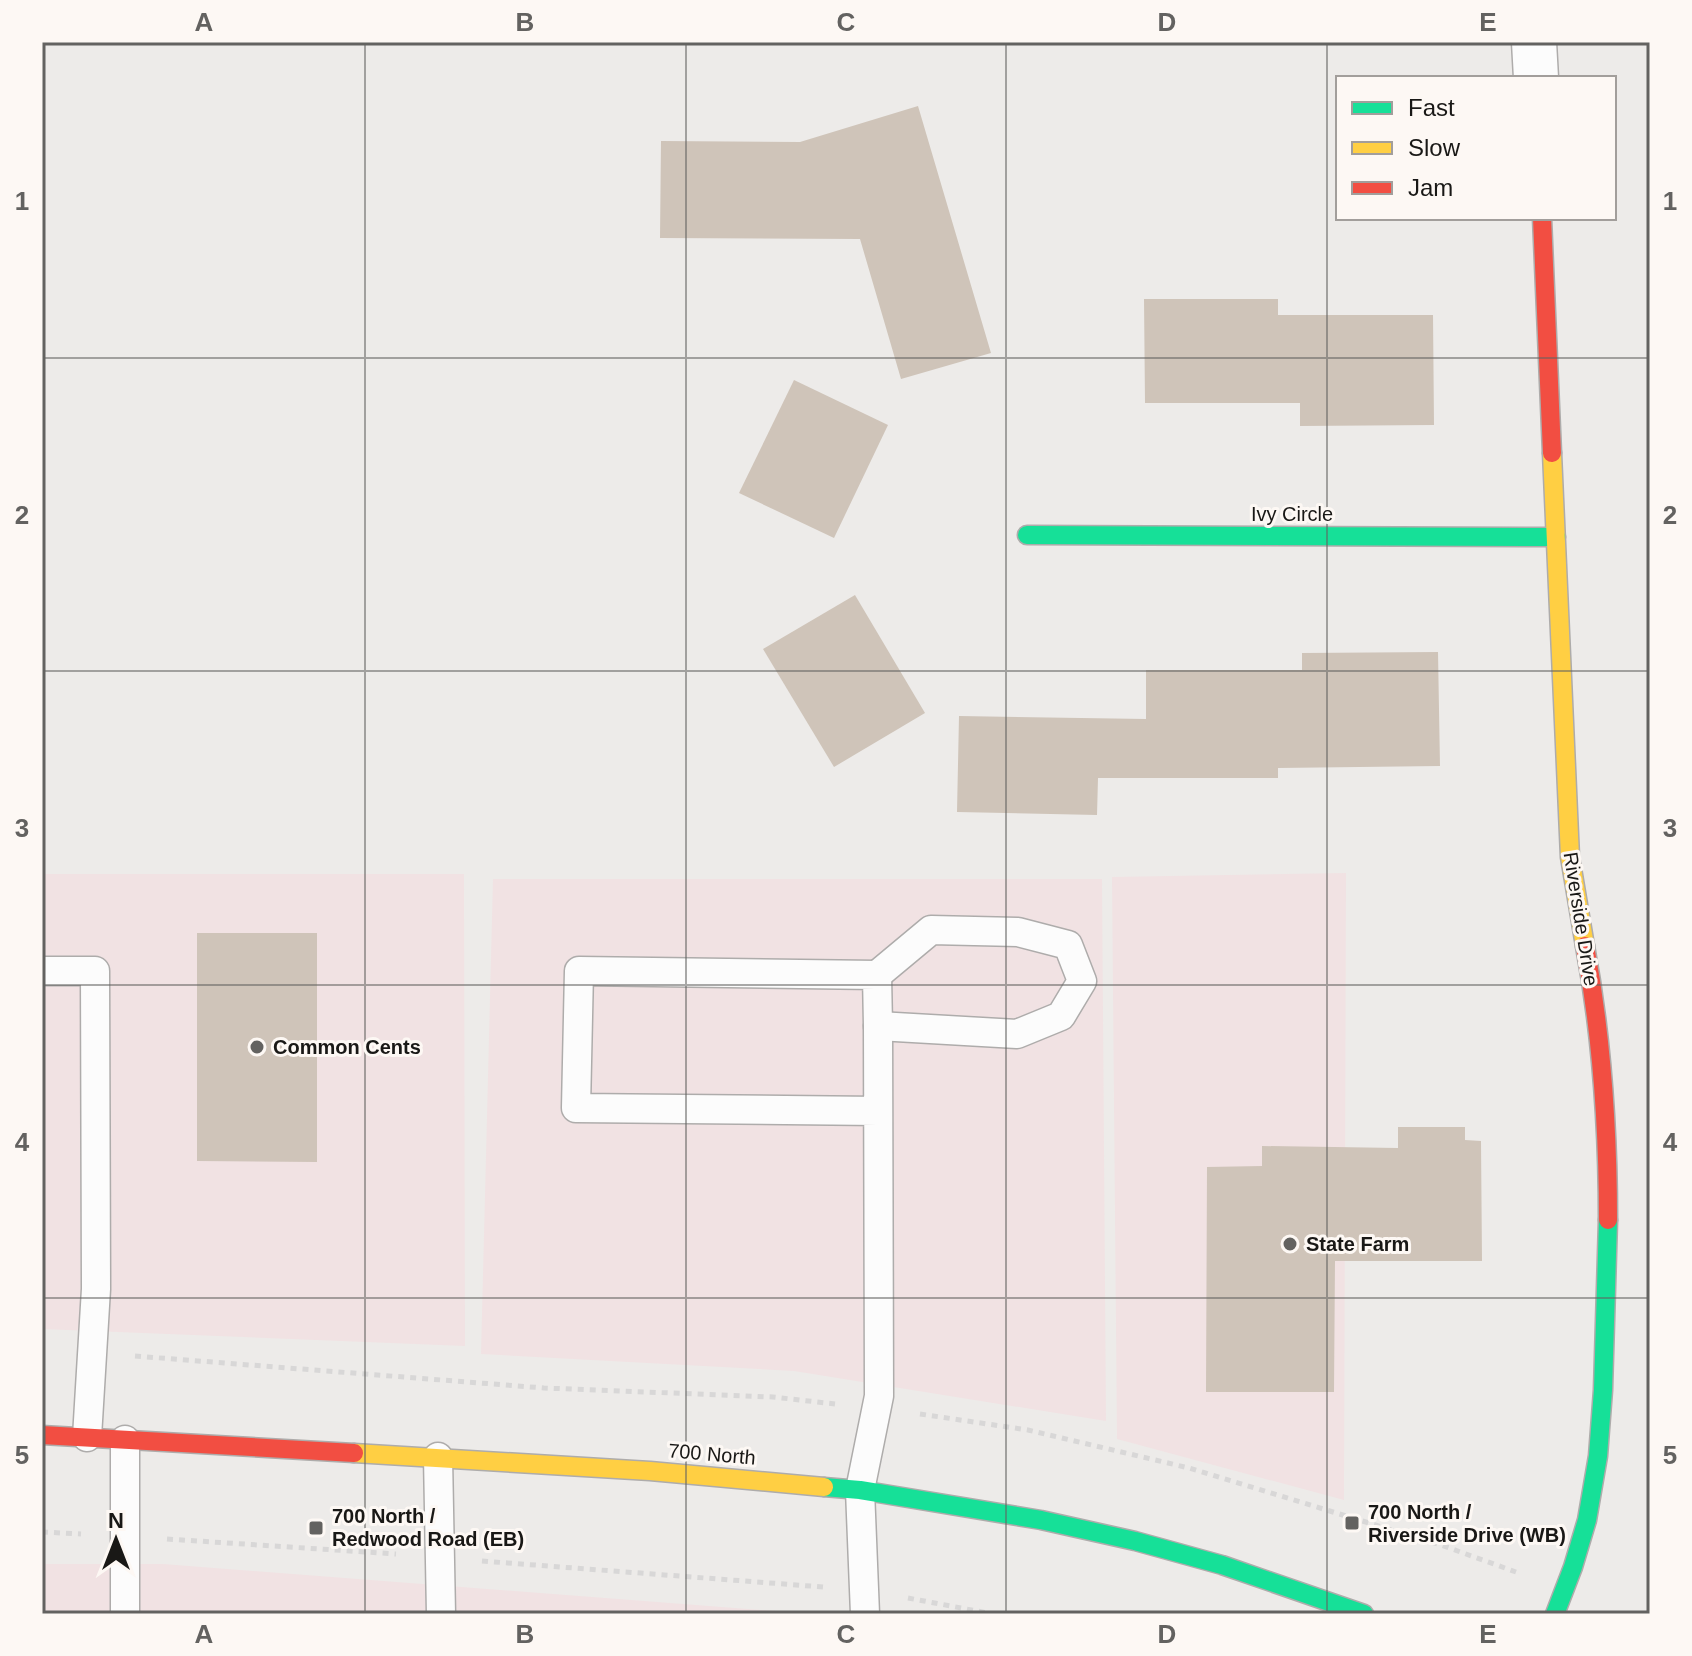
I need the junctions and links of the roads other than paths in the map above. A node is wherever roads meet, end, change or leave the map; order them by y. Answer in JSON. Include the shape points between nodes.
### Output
{"nodes":[{"id":1,"x":1534,"y":42,"type":"edge"},
{"id":2,"x":1536,"y":76,"type":"edge"},
{"id":3,"x":1542,"y":220,"type":"edge"},
{"id":4,"x":1027,"y":535,"type":"dead end"},
{"id":5,"x":1556,"y":537,"type":"junction"},
{"id":6,"x":42,"y":971,"type":"edge"},
{"id":7,"x":877,"y":975,"type":"junction"},
{"id":8,"x":878,"y":1026,"type":"junction"},
{"id":9,"x":878,"y":1111,"type":"junction"},
{"id":10,"x":42,"y":1435,"type":"edge"},
{"id":11,"x":87,"y":1437,"type":"junction"},
{"id":12,"x":125,"y":1440,"type":"junction"},
{"id":13,"x":438,"y":1457,"type":"junction"},
{"id":14,"x":860,"y":1490,"type":"junction"},
{"id":15,"x":864,"y":1602,"type":"edge"},
{"id":16,"x":125,"y":1614,"type":"edge"},
{"id":17,"x":441,"y":1614,"type":"edge"},
{"id":18,"x":1364,"y":1614,"type":"edge"},
{"id":19,"x":1555,"y":1614,"type":"edge"}],
"edges":[{"from":1,"to":2,"type":"street"},
{"from":3,"to":5,"type":"street","name":"Riverside Drive"},
{"from":4,"to":5,"type":"street","name":"Ivy Circle"},
{"from":5,"to":19,"type":"street","name":"Riverside Drive","via":[[1570,857],[1601,1047],[1608,1229],[1598,1451],[1579,1548]]},
{"from":6,"to":11,"type":"lane","via":[[95,971],[96,1289]]},
{"from":7,"to":8,"type":"lane"},
{"from":7,"to":8,"type":"lane","via":[[931,930],[1003,931],[1068,945],[1082,981],[1061,1016],[1017,1034]]},
{"from":7,"to":9,"type":"lane","via":[[579,971],[576,1108]]},
{"from":8,"to":9,"type":"lane"},
{"from":9,"to":14,"type":"lane","via":[[879,1396]]},
{"from":10,"to":11,"type":"street","name":"700 North"},
{"from":11,"to":12,"type":"street","name":"700 North"},
{"from":12,"to":13,"type":"street","name":"700 North"},
{"from":12,"to":16,"type":"lane"},
{"from":13,"to":14,"type":"street","name":"700 North"},
{"from":13,"to":17,"type":"lane"},
{"from":14,"to":15,"type":"lane"},
{"from":14,"to":18,"type":"street","name":"700 North","via":[[1135,1541]]}]}
